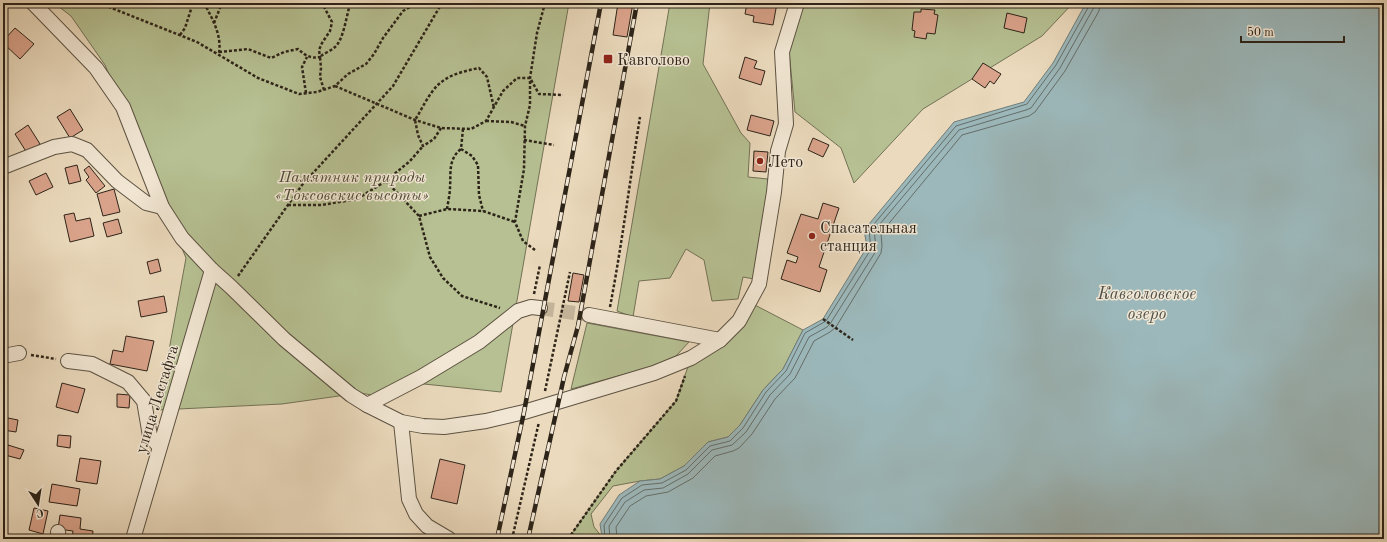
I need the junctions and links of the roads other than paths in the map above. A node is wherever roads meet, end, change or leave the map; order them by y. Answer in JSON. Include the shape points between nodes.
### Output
{"nodes":[{"id":1,"x":34,"y":3,"type":"edge"},
{"id":2,"x":797,"y":3,"type":"edge"},
{"id":3,"x":3,"y":167,"type":"edge"},
{"id":4,"x":162,"y":207,"type":"junction"},
{"id":5,"x":212,"y":270,"type":"junction"},
{"id":6,"x":530,"y":309,"type":"tunnel mouth"},
{"id":7,"x":589,"y":316,"type":"tunnel mouth"},
{"id":8,"x":720,"y":340,"type":"junction"},
{"id":9,"x":20,"y":353,"type":"road end"},
{"id":10,"x":3,"y":356,"type":"edge"},
{"id":11,"x":68,"y":361,"type":"road end"},
{"id":12,"x":367,"y":405,"type":"junction"},
{"id":13,"x":401,"y":422,"type":"junction"},
{"id":14,"x":159,"y":446,"type":"junction"},
{"id":15,"x":133,"y":539,"type":"edge"},
{"id":16,"x":449,"y":539,"type":"edge"}],
"edges":[{"from":1,"to":4,"type":"street","via":[[96,68],[123,107]]},
{"from":2,"to":8,"type":"street","via":[[782,52],[786,124],[778,151],[759,284],[739,321]]},
{"from":3,"to":4,"type":"street","via":[[54,147],[72,144],[87,150],[117,181],[146,203]]},
{"from":4,"to":5,"type":"street","via":[[182,238]]},
{"from":5,"to":12,"type":"street","via":[[284,339],[351,395]]},
{"from":5,"to":14,"type":"street","name":"улица Лесгафта"},
{"from":6,"to":12,"type":"street","via":[[421,377]]},
{"from":7,"to":8,"type":"street"},
{"from":8,"to":13,"type":"street","via":[[691,358],[654,372],[524,412],[444,427]]},
{"from":9,"to":10,"type":"street"},
{"from":11,"to":14,"type":"street","via":[[92,364],[128,382],[144,401],[150,436]]},
{"from":12,"to":13,"type":"street"},
{"from":13,"to":16,"type":"street","via":[[409,499],[416,514],[427,526]]},
{"from":14,"to":15,"type":"street","name":"улица Лесгафта"}]}
